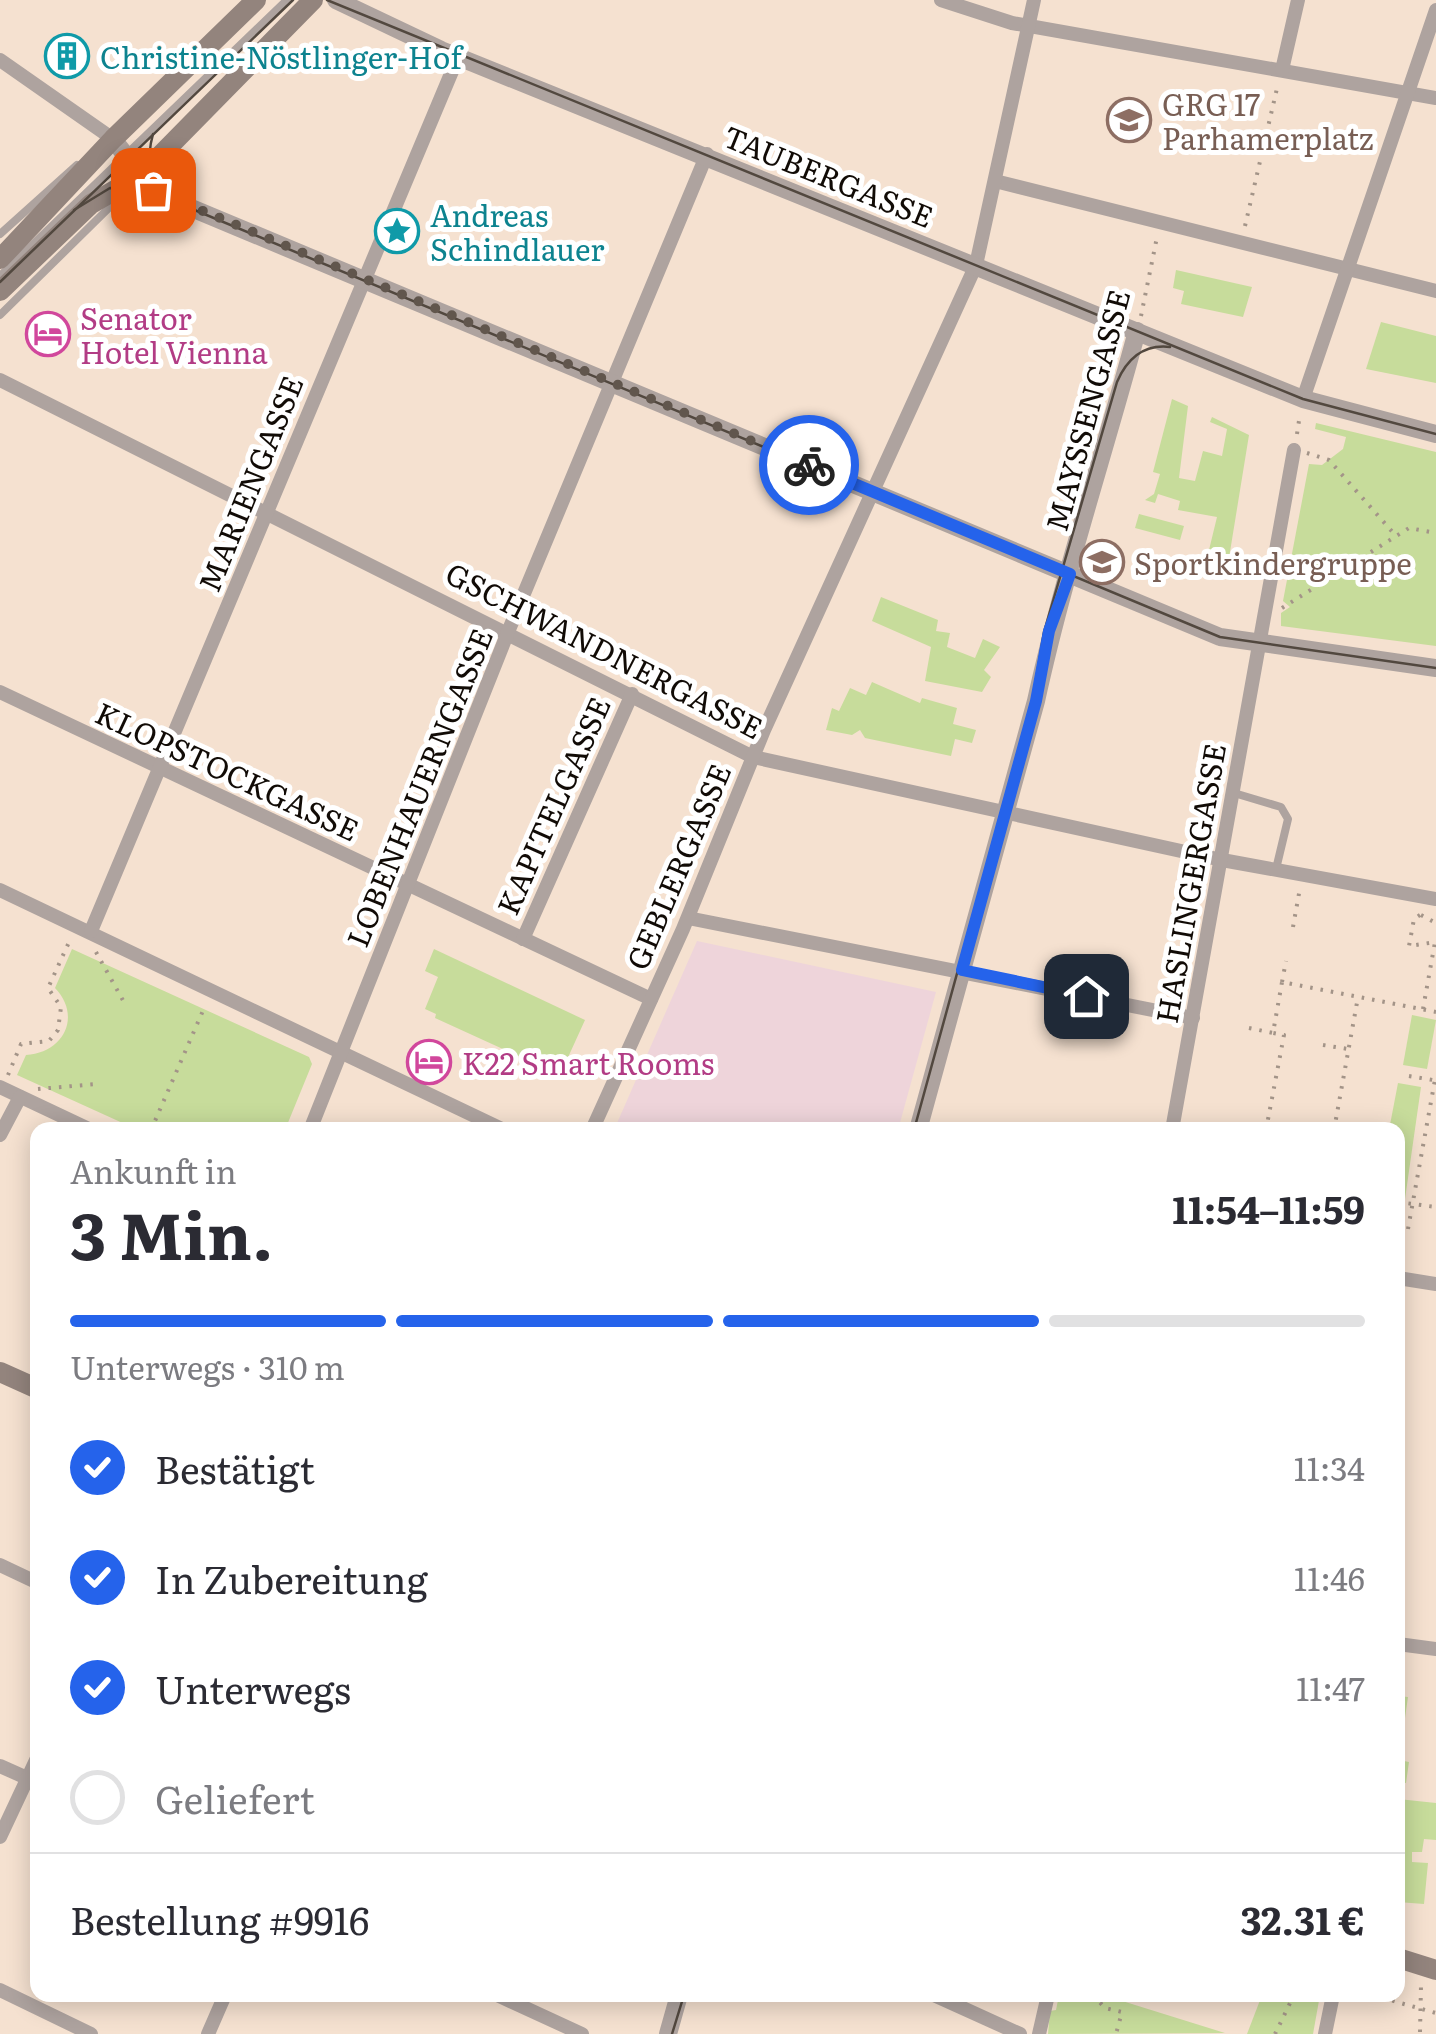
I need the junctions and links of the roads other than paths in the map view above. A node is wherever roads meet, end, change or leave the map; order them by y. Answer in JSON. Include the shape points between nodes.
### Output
{"nodes":[{"id":1,"x":256,"y":0,"type":"edge"},
{"id":2,"x":286,"y":0,"type":"edge"},
{"id":3,"x":314,"y":0,"type":"edge"},
{"id":4,"x":336,"y":0,"type":"edge"},
{"id":5,"x":941,"y":0,"type":"edge"},
{"id":6,"x":1034,"y":0,"type":"edge"},
{"id":7,"x":1298,"y":0,"type":"edge"},
{"id":8,"x":1436,"y":10,"type":"edge"},
{"id":9,"x":1029,"y":26,"type":"junction"},
{"id":10,"x":458,"y":56,"type":"junction"},
{"id":11,"x":0,"y":60,"type":"edge"},
{"id":12,"x":1282,"y":70,"type":"junction"},
{"id":13,"x":1409,"y":93,"type":"junction"},
{"id":14,"x":1436,"y":98,"type":"edge"},
{"id":15,"x":119,"y":148,"type":"junction"},
{"id":16,"x":707,"y":154,"type":"junction"},
{"id":17,"x":141,"y":174,"type":"junction"},
{"id":18,"x":995,"y":182,"type":"junction"},
{"id":19,"x":0,"y":234,"type":"edge"},
{"id":20,"x":0,"y":260,"type":"edge"},
{"id":21,"x":976,"y":265,"type":"junction"},
{"id":22,"x":1349,"y":270,"type":"junction"},
{"id":23,"x":0,"y":276,"type":"edge"},
{"id":24,"x":363,"y":280,"type":"junction"},
{"id":25,"x":1436,"y":291,"type":"edge"},
{"id":26,"x":0,"y":292,"type":"edge"},
{"id":27,"x":0,"y":315,"type":"edge"},
{"id":28,"x":1138,"y":331,"type":"junction"},
{"id":29,"x":0,"y":380,"type":"edge"},
{"id":30,"x":613,"y":384,"type":"junction"},
{"id":31,"x":1303,"y":400,"type":"junction"},
{"id":32,"x":1436,"y":434,"type":"edge"},
{"id":33,"x":1294,"y":450,"type":"road end"},
{"id":34,"x":872,"y":491,"type":"junction"},
{"id":35,"x":266,"y":510,"type":"junction"},
{"id":36,"x":1070,"y":574,"type":"junction"},
{"id":37,"x":508,"y":632,"type":"junction"},
{"id":38,"x":1259,"y":646,"type":"junction"},
{"id":39,"x":1436,"y":668,"type":"edge"},
{"id":40,"x":0,"y":692,"type":"edge"},
{"id":41,"x":632,"y":694,"type":"junction"},
{"id":42,"x":754,"y":757,"type":"junction"},
{"id":43,"x":162,"y":770,"type":"junction"},
{"id":44,"x":1234,"y":793,"type":"junction"},
{"id":45,"x":1005,"y":814,"type":"junction"},
{"id":46,"x":1222,"y":860,"type":"junction"},
{"id":47,"x":1276,"y":869,"type":"junction"},
{"id":48,"x":410,"y":886,"type":"junction"},
{"id":49,"x":0,"y":890,"type":"edge"},
{"id":50,"x":1436,"y":899,"type":"edge"},
{"id":51,"x":688,"y":918,"type":"junction"},
{"id":52,"x":84,"y":928,"type":"junction"},
{"id":53,"x":523,"y":939,"type":"junction"},
{"id":54,"x":962,"y":970,"type":"junction"},
{"id":55,"x":651,"y":1000,"type":"junction"},
{"id":56,"x":1193,"y":1018,"type":"junction"},
{"id":57,"x":341,"y":1052,"type":"junction"},
{"id":58,"x":1,"y":1088,"type":"edge"},
{"id":59,"x":20,"y":1097,"type":"junction"},
{"id":60,"x":74,"y":1122,"type":"edge"},
{"id":61,"x":313,"y":1122,"type":"edge"},
{"id":62,"x":487,"y":1122,"type":"edge"},
{"id":63,"x":596,"y":1122,"type":"edge"},
{"id":64,"x":920,"y":1122,"type":"edge"},
{"id":65,"x":1174,"y":1122,"type":"edge"},
{"id":66,"x":0,"y":1136,"type":"edge"},
{"id":67,"x":1405,"y":1279,"type":"edge"},
{"id":68,"x":1436,"y":1284,"type":"edge"},
{"id":69,"x":0,"y":1372,"type":"edge"},
{"id":70,"x":30,"y":1385,"type":"edge"},
{"id":71,"x":0,"y":1565,"type":"edge"},
{"id":72,"x":30,"y":1579,"type":"edge"},
{"id":73,"x":1405,"y":1645,"type":"edge"},
{"id":74,"x":1436,"y":1649,"type":"edge"},
{"id":75,"x":0,"y":1766,"type":"edge"},
{"id":76,"x":30,"y":1780,"type":"edge"},
{"id":77,"x":30,"y":1784,"type":"edge"},
{"id":78,"x":0,"y":1837,"type":"edge"},
{"id":79,"x":1405,"y":1960,"type":"edge"},
{"id":80,"x":1430,"y":1969,"type":"edge"},
{"id":81,"x":0,"y":1990,"type":"edge"},
{"id":82,"x":222,"y":2002,"type":"edge"},
{"id":83,"x":512,"y":2002,"type":"edge"},
{"id":84,"x":677,"y":2002,"type":"edge"},
{"id":85,"x":949,"y":2002,"type":"edge"},
{"id":86,"x":1046,"y":2002,"type":"edge"},
{"id":87,"x":1332,"y":2002,"type":"edge"},
{"id":88,"x":92,"y":2034,"type":"edge"},
{"id":89,"x":208,"y":2034,"type":"edge"},
{"id":90,"x":582,"y":2034,"type":"edge"},
{"id":91,"x":668,"y":2034,"type":"edge"},
{"id":92,"x":1020,"y":2034,"type":"edge"},
{"id":93,"x":1039,"y":2034,"type":"edge"},
{"id":94,"x":1326,"y":2034,"type":"edge"}],
"edges":[{"from":1,"to":15,"type":"main road"},
{"from":2,"to":15,"type":"lane"},
{"from":3,"to":17,"type":"main road"},
{"from":4,"to":10,"type":"street","name":"TAUBERGASSE"},
{"from":5,"to":9,"type":"street"},
{"from":6,"to":9,"type":"street"},
{"from":7,"to":12,"type":"street"},
{"from":8,"to":13,"type":"street"},
{"from":9,"to":12,"type":"street"},
{"from":9,"to":18,"type":"street","name":"GEBLERGASSE"},
{"from":10,"to":16,"type":"street","name":"TAUBERGASSE"},
{"from":10,"to":24,"type":"street","name":"MARIENGASSE"},
{"from":11,"to":15,"type":"street"},
{"from":12,"to":13,"type":"street"},
{"from":13,"to":14,"type":"street"},
{"from":13,"to":22,"type":"street"},
{"from":15,"to":17,"type":"street"},
{"from":15,"to":19,"type":"lane","via":[[54,182]]},
{"from":15,"to":20,"type":"main road"},
{"from":15,"to":23,"type":"lane"},
{"from":16,"to":21,"type":"street","name":"TAUBERGASSE"},
{"from":16,"to":30,"type":"street","name":"LOBENHAUERNGASSE"},
{"from":17,"to":24,"type":"street","via":[[166,198]]},
{"from":17,"to":26,"type":"main road","via":[[91,204]]},
{"from":17,"to":27,"type":"lane"},
{"from":18,"to":21,"type":"street","name":"GEBLERGASSE"},
{"from":18,"to":22,"type":"street"},
{"from":21,"to":28,"type":"street","name":"TAUBERGASSE"},
{"from":21,"to":34,"type":"street","name":"GEBLERGASSE"},
{"from":22,"to":25,"type":"street"},
{"from":22,"to":31,"type":"street"},
{"from":24,"to":30,"type":"street"},
{"from":24,"to":35,"type":"street","name":"MARIENGASSE"},
{"from":28,"to":31,"type":"street","name":"TAUBERGASSE"},
{"from":28,"to":36,"type":"street","name":"MAYSSENGASSE"},
{"from":29,"to":35,"type":"street","name":"GSCHWANDNERGASSE"},
{"from":30,"to":34,"type":"street"},
{"from":30,"to":37,"type":"street","name":"LOBENHAUERNGASSE"},
{"from":31,"to":32,"type":"street","name":"TAUBERGASSE"},
{"from":33,"to":38,"type":"street","name":"HASLINGERGASSE"},
{"from":34,"to":36,"type":"street"},
{"from":34,"to":42,"type":"street","name":"GEBLERGASSE"},
{"from":35,"to":37,"type":"street","name":"GSCHWANDNERGASSE"},
{"from":35,"to":43,"type":"street","name":"MARIENGASSE"},
{"from":36,"to":38,"type":"street","via":[[1220,637]]},
{"from":36,"to":45,"type":"street","name":"MAYSSENGASSE","via":[[1049,631]]},
{"from":37,"to":41,"type":"street","name":"GSCHWANDNERGASSE"},
{"from":37,"to":48,"type":"street","name":"LOBENHAUERNGASSE"},
{"from":38,"to":39,"type":"street"},
{"from":38,"to":44,"type":"street","name":"HASLINGERGASSE"},
{"from":40,"to":43,"type":"street","name":"KLOPSTOCKGASSE"},
{"from":41,"to":42,"type":"street","name":"GSCHWANDNERGASSE"},
{"from":41,"to":53,"type":"street","name":"KAPITELGASSE"},
{"from":42,"to":45,"type":"street","name":"GSCHWANDNERGASSE"},
{"from":42,"to":51,"type":"street","name":"GEBLERGASSE"},
{"from":43,"to":48,"type":"street","name":"KLOPSTOCKGASSE"},
{"from":43,"to":52,"type":"street","name":"MARIENGASSE"},
{"from":44,"to":46,"type":"street","name":"HASLINGERGASSE"},
{"from":44,"to":47,"type":"lane","via":[[1281,807],[1288,820]]},
{"from":45,"to":46,"type":"street","name":"GSCHWANDNERGASSE"},
{"from":45,"to":54,"type":"street","name":"MAYSSENGASSE"},
{"from":46,"to":47,"type":"street","name":"GSCHWANDNERGASSE"},
{"from":46,"to":56,"type":"street","name":"HASLINGERGASSE"},
{"from":47,"to":50,"type":"street","name":"GSCHWANDNERGASSE"},
{"from":48,"to":53,"type":"street","name":"KLOPSTOCKGASSE"},
{"from":48,"to":57,"type":"street","name":"LOBENHAUERNGASSE"},
{"from":49,"to":52,"type":"street"},
{"from":51,"to":54,"type":"street"},
{"from":51,"to":55,"type":"street","name":"GEBLERGASSE"},
{"from":52,"to":57,"type":"street"},
{"from":53,"to":55,"type":"street","name":"KLOPSTOCKGASSE"},
{"from":54,"to":56,"type":"street"},
{"from":54,"to":64,"type":"street","name":"MAYSSENGASSE"},
{"from":55,"to":63,"type":"street","name":"GEBLERGASSE"},
{"from":56,"to":65,"type":"street","name":"HASLINGERGASSE"},
{"from":57,"to":61,"type":"street","name":"LOBENHAUERNGASSE"},
{"from":57,"to":62,"type":"street"},
{"from":58,"to":59,"type":"street"},
{"from":59,"to":60,"type":"street"},
{"from":59,"to":66,"type":"street"},
{"from":67,"to":68,"type":"street"},
{"from":69,"to":70,"type":"main road"},
{"from":71,"to":72,"type":"street"},
{"from":73,"to":74,"type":"street"},
{"from":75,"to":76,"type":"street"},
{"from":77,"to":78,"type":"street"},
{"from":79,"to":80,"type":"main road"},
{"from":81,"to":88,"type":"street"},
{"from":82,"to":89,"type":"street"},
{"from":83,"to":90,"type":"street"},
{"from":84,"to":91,"type":"street"},
{"from":85,"to":92,"type":"street"},
{"from":86,"to":93,"type":"street"},
{"from":87,"to":94,"type":"street"}]}
